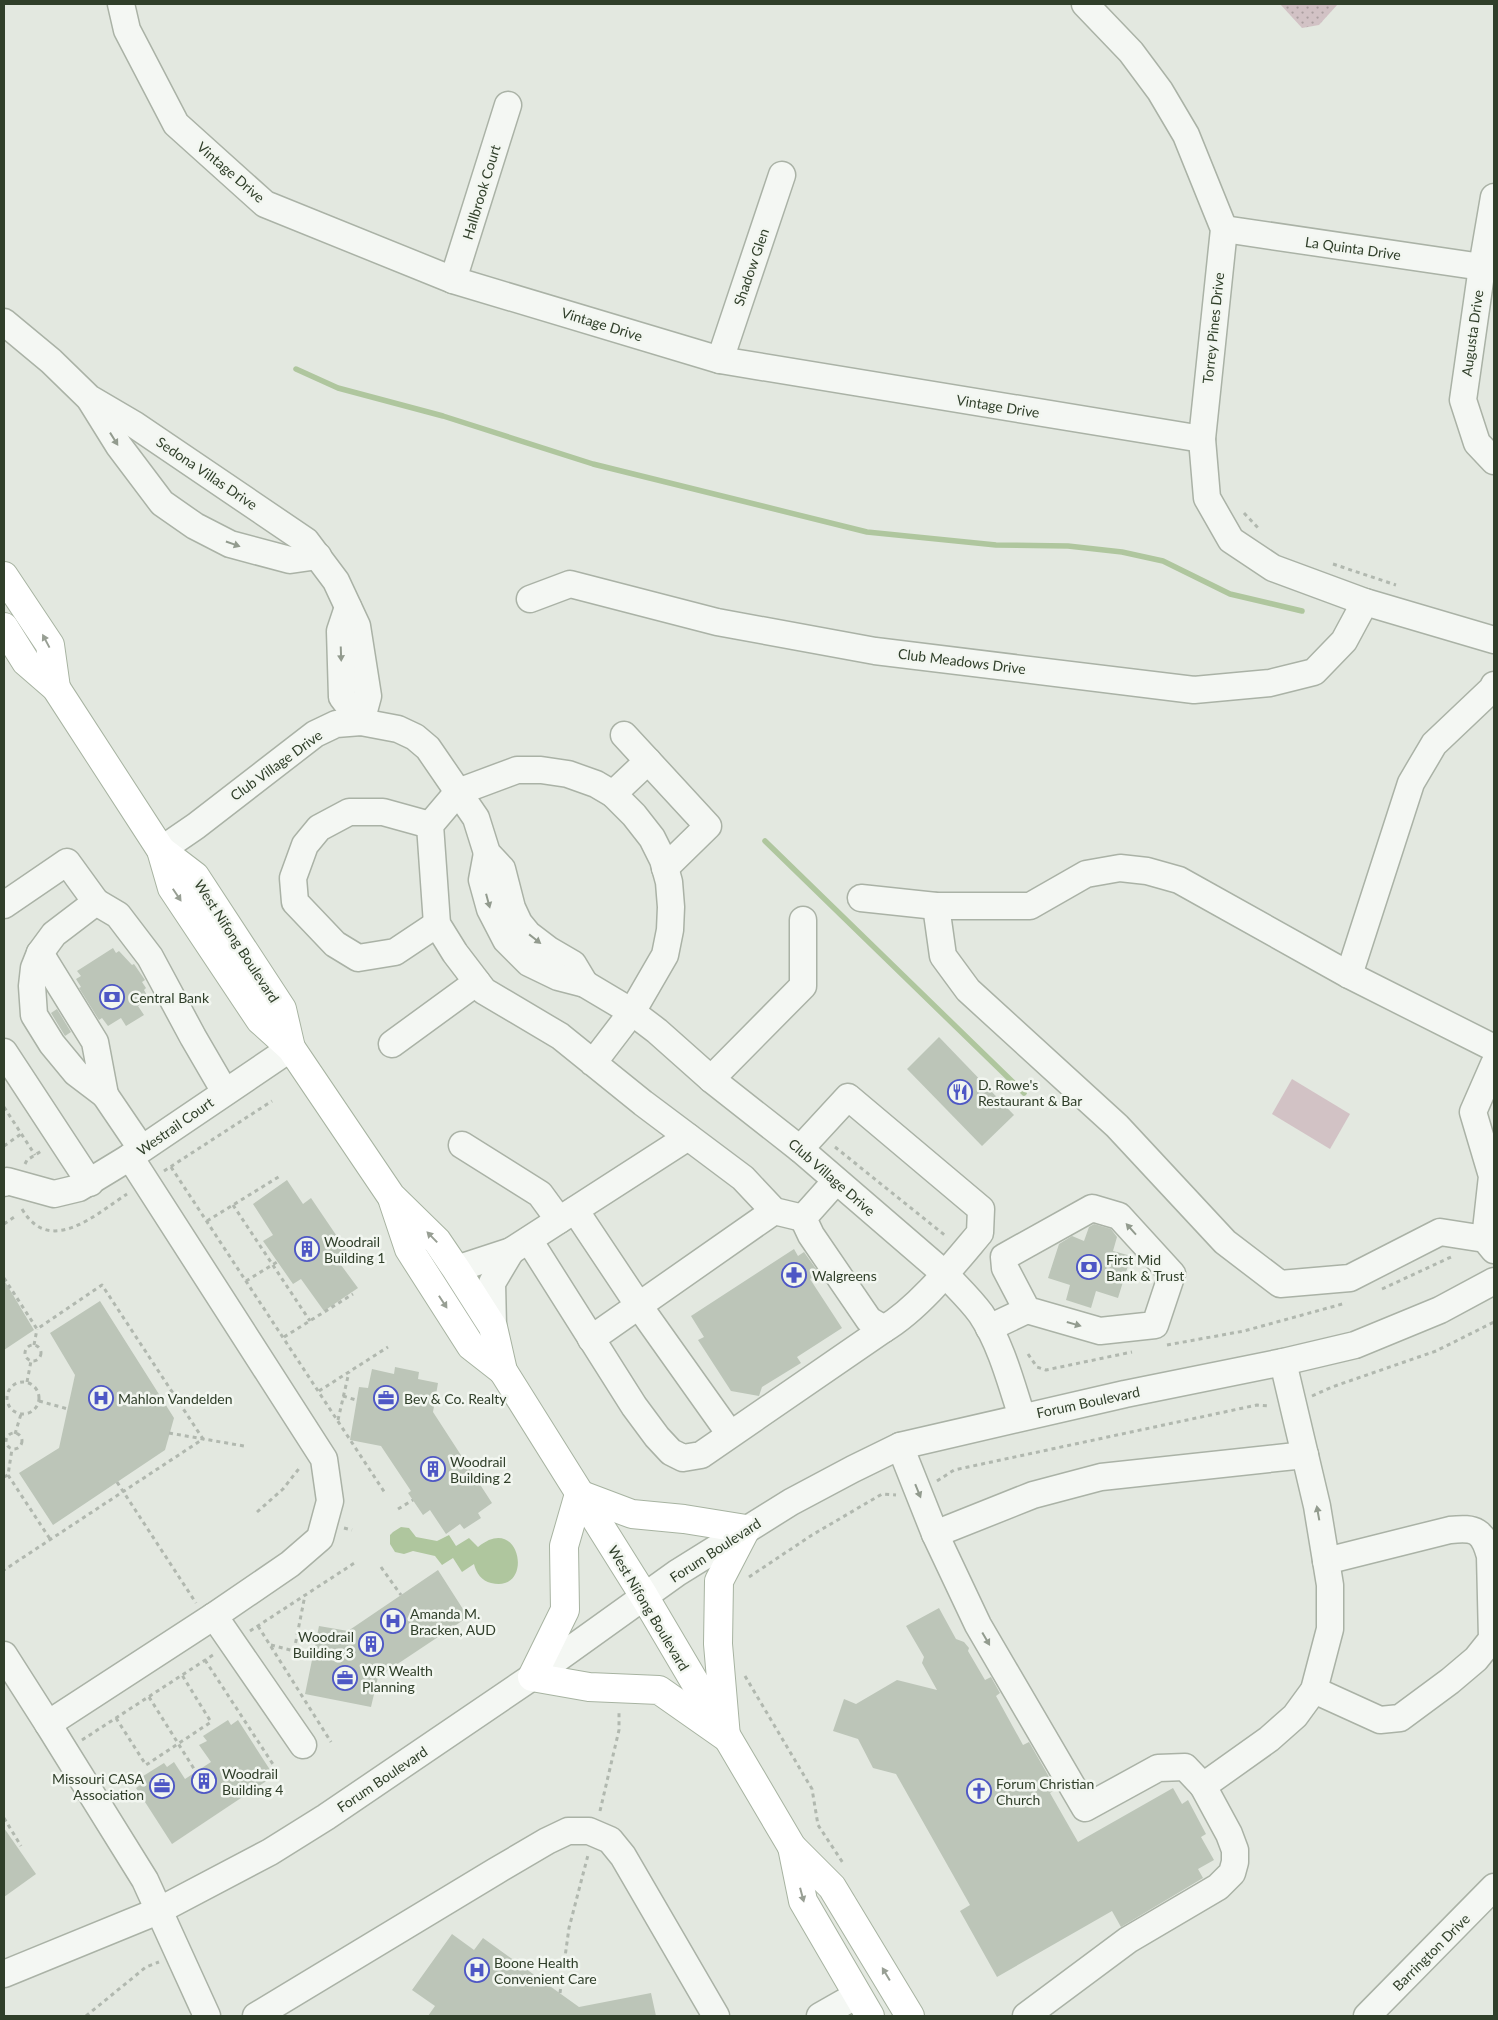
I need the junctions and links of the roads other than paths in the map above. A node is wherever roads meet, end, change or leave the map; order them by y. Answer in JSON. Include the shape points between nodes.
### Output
{"nodes":[{"id":1,"x":121,"y":4,"type":"edge"},
{"id":2,"x":1085,"y":4,"type":"edge"},
{"id":3,"x":508,"y":105,"type":"dead end"},
{"id":4,"x":782,"y":174,"type":"dead end"},
{"id":5,"x":1494,"y":197,"type":"edge"},
{"id":6,"x":1224,"y":228,"type":"junction"},
{"id":7,"x":1482,"y":267,"type":"junction"},
{"id":8,"x":453,"y":280,"type":"junction"},
{"id":9,"x":4,"y":322,"type":"edge"},
{"id":10,"x":720,"y":360,"type":"junction"},
{"id":11,"x":89,"y":398,"type":"junction"},
{"id":12,"x":1202,"y":439,"type":"junction"},
{"id":13,"x":1494,"y":461,"type":"edge"},
{"id":14,"x":318,"y":556,"type":"junction"},
{"id":15,"x":4,"y":576,"type":"edge"},
{"id":16,"x":530,"y":599,"type":"dead end"},
{"id":17,"x":1365,"y":602,"type":"junction"},
{"id":18,"x":4,"y":627,"type":"edge"},
{"id":19,"x":1494,"y":640,"type":"edge"},
{"id":20,"x":1494,"y":685,"type":"edge"},
{"id":21,"x":56,"y":688,"type":"junction"},
{"id":22,"x":361,"y":722,"type":"junction"},
{"id":23,"x":624,"y":735,"type":"dead end"},
{"id":24,"x":648,"y":761,"type":"junction"},
{"id":25,"x":458,"y":792,"type":"junction"},
{"id":26,"x":613,"y":794,"type":"junction"},
{"id":27,"x":430,"y":825,"type":"junction"},
{"id":28,"x":160,"y":850,"type":"junction"},
{"id":29,"x":665,"y":868,"type":"junction"},
{"id":30,"x":861,"y":898,"type":"dead end"},
{"id":31,"x":96,"y":902,"type":"junction"},
{"id":32,"x":4,"y":905,"type":"edge"},
{"id":33,"x":936,"y":906,"type":"junction"},
{"id":34,"x":803,"y":920,"type":"dead end"},
{"id":35,"x":437,"y":924,"type":"junction"},
{"id":36,"x":40,"y":953,"type":"junction"},
{"id":37,"x":1349,"y":975,"type":"junction"},
{"id":38,"x":477,"y":982,"type":"junction"},
{"id":39,"x":632,"y":1012,"type":"junction"},
{"id":40,"x":392,"y":1044,"type":"dead end"},
{"id":41,"x":292,"y":1048,"type":"junction"},
{"id":42,"x":1494,"y":1048,"type":"edge"},
{"id":43,"x":4,"y":1052,"type":"edge"},
{"id":44,"x":593,"y":1063,"type":"junction"},
{"id":45,"x":1494,"y":1064,"type":"edge"},
{"id":46,"x":711,"y":1079,"type":"junction"},
{"id":47,"x":225,"y":1092,"type":"junction"},
{"id":48,"x":105,"y":1095,"type":"junction"},
{"id":49,"x":688,"y":1137,"type":"junction"},
{"id":50,"x":462,"y":1145,"type":"dead end"},
{"id":51,"x":800,"y":1149,"type":"junction"},
{"id":52,"x":136,"y":1152,"type":"junction"},
{"id":53,"x":836,"y":1181,"type":"junction"},
{"id":54,"x":4,"y":1183,"type":"edge"},
{"id":55,"x":90,"y":1183,"type":"junction"},
{"id":56,"x":391,"y":1196,"type":"junction"},
{"id":57,"x":774,"y":1211,"type":"junction"},
{"id":58,"x":567,"y":1215,"type":"junction"},
{"id":59,"x":803,"y":1218,"type":"junction"},
{"id":60,"x":980,"y":1233,"type":"junction"},
{"id":61,"x":1490,"y":1244,"type":"edge"},
{"id":62,"x":520,"y":1246,"type":"junction"},
{"id":63,"x":1004,"y":1257,"type":"junction"},
{"id":64,"x":456,"y":1269,"type":"junction"},
{"id":65,"x":945,"y":1274,"type":"junction"},
{"id":66,"x":1494,"y":1281,"type":"edge"},
{"id":67,"x":639,"y":1306,"type":"junction"},
{"id":68,"x":1027,"y":1310,"type":"junction"},
{"id":69,"x":493,"y":1327,"type":"junction"},
{"id":70,"x":989,"y":1328,"type":"junction"},
{"id":71,"x":884,"y":1329,"type":"junction"},
{"id":72,"x":591,"y":1339,"type":"junction"},
{"id":73,"x":1283,"y":1362,"type":"junction"},
{"id":74,"x":502,"y":1371,"type":"junction"},
{"id":75,"x":1022,"y":1417,"type":"junction"},
{"id":76,"x":730,"y":1434,"type":"junction"},
{"id":77,"x":900,"y":1446,"type":"junction"},
{"id":78,"x":1305,"y":1455,"type":"junction"},
{"id":79,"x":579,"y":1494,"type":"junction"},
{"id":80,"x":746,"y":1529,"type":"junction"},
{"id":81,"x":935,"y":1534,"type":"junction"},
{"id":82,"x":1326,"y":1561,"type":"junction"},
{"id":83,"x":644,"y":1596,"type":"junction"},
{"id":84,"x":211,"y":1619,"type":"junction"},
{"id":85,"x":4,"y":1655,"type":"edge"},
{"id":86,"x":532,"y":1677,"type":"junction"},
{"id":87,"x":1314,"y":1690,"type":"junction"},
{"id":88,"x":48,"y":1724,"type":"junction"},
{"id":89,"x":726,"y":1737,"type":"junction"},
{"id":90,"x":302,"y":1745,"type":"dead end"},
{"id":91,"x":1203,"y":1786,"type":"junction"},
{"id":92,"x":792,"y":1847,"type":"junction"},
{"id":93,"x":1494,"y":1887,"type":"edge"},
{"id":94,"x":158,"y":1910,"type":"junction"},
{"id":95,"x":4,"y":1974,"type":"edge"},
{"id":96,"x":864,"y":2006,"type":"edge"},
{"id":97,"x":207,"y":2016,"type":"edge"},
{"id":98,"x":256,"y":2016,"type":"edge"},
{"id":99,"x":716,"y":2016,"type":"edge"},
{"id":100,"x":820,"y":2016,"type":"edge"},
{"id":101,"x":889,"y":2016,"type":"edge"},
{"id":102,"x":910,"y":2016,"type":"edge"},
{"id":103,"x":1026,"y":2016,"type":"edge"},
{"id":104,"x":1367,"y":2016,"type":"edge"}],
"edges":[{"from":1,"to":8,"type":"street","name":"Vintage Drive","via":[[127,30],[176,124],[265,204]]},
{"from":2,"to":6,"type":"street","name":"Torrey Pines Drive","via":[[1131,52],[1160,91],[1186,135]]},
{"from":3,"to":8,"type":"street","name":"Hallbrook Court"},
{"from":4,"to":10,"type":"street","name":"Shadow Glen"},
{"from":5,"to":7,"type":"street","name":"Augusta Drive"},
{"from":6,"to":7,"type":"street","name":"La Quinta Drive"},
{"from":6,"to":12,"type":"street","name":"Torrey Pines Drive"},
{"from":7,"to":13,"type":"street","name":"Augusta Drive","via":[[1463,400],[1477,443]]},
{"from":8,"to":10,"type":"street","name":"Vintage Drive"},
{"from":9,"to":11,"type":"street","name":"Sedona Villas Drive"},
{"from":10,"to":12,"type":"street","name":"Vintage Drive"},
{"from":11,"to":14,"type":"street","name":"Sedona Villas Drive","via":[[215,477],[306,541]]},
{"from":11,"to":14,"type":"street","name":"Sedona Villas Drive","one_way":true,"via":[[118,446],[162,503],[195,526],[230,544],[290,560]]},
{"from":12,"to":17,"type":"street","name":"Torrey Pines Drive","via":[[1207,498],[1231,540],[1273,568]]},
{"from":14,"to":22,"type":"street","name":"Sedona Villas Drive","via":[[336,581],[357,626],[368,696]]},
{"from":21,"to":15,"type":"main road","name":"West Nifong Boulevard","one_way":true,"via":[[50,645]]},
{"from":16,"to":17,"type":"street","name":"Club Meadows Drive","via":[[570,584],[717,622],[875,651],[1194,690],[1270,683],[1314,672],[1344,641]]},
{"from":17,"to":19,"type":"street","name":"Torrey Pines Drive"},
{"from":18,"to":21,"type":"main road","name":"West Nifong Boulevard","via":[[26,662]]},
{"from":20,"to":37,"type":"street","via":[[1434,744],[1411,784]]},
{"from":21,"to":28,"type":"main road","name":"West Nifong Boulevard"},
{"from":22,"to":25,"type":"street","name":"Club Village Drive","via":[[398,729],[415,737],[428,748]]},
{"from":22,"to":28,"type":"street","name":"Club Village Drive","via":[[336,724],[315,734]]},
{"from":23,"to":24,"type":"street"},
{"from":24,"to":26,"type":"street"},
{"from":24,"to":29,"type":"street","via":[[708,826]]},
{"from":25,"to":26,"type":"street","via":[[517,770],[541,770],[568,774]]},
{"from":25,"to":27,"type":"street"},
{"from":25,"to":39,"type":"street","name":"Club Village Drive","one_way":true,"via":[[476,818],[487,853],[482,880],[490,909],[506,940],[529,963],[558,977],[586,984]]},
{"from":26,"to":29,"type":"street","via":[[652,838]]},
{"from":27,"to":35,"type":"street"},
{"from":27,"to":35,"type":"street","via":[[383,812],[349,812],[319,828],[305,845],[293,878],[295,902],[335,944],[358,958],[395,952]]},
{"from":28,"to":41,"type":"main road","name":"West Nifong Boulevard","via":[[195,876],[282,1009]]},
{"from":29,"to":39,"type":"street","via":[[671,907],[665,956]]},
{"from":30,"to":33,"type":"street"},
{"from":31,"to":32,"type":"street","via":[[67,862]]},
{"from":31,"to":36,"type":"street","via":[[54,934]]},
{"from":31,"to":47,"type":"street","via":[[118,915],[150,957]]},
{"from":33,"to":37,"type":"street","via":[[1030,906],[1086,874],[1120,868],[1147,871],[1179,880]]},
{"from":33,"to":61,"type":"street","via":[[943,956],[968,990],[1117,1126],[1224,1242],[1280,1284],[1350,1278],[1440,1232]]},
{"from":34,"to":46,"type":"street","via":[[803,986]]},
{"from":35,"to":38,"type":"street"},
{"from":36,"to":48,"type":"street","via":[[95,1042]]},
{"from":36,"to":48,"type":"street","via":[[32,986],[34,1016],[76,1073]]},
{"from":37,"to":42,"type":"street"},
{"from":38,"to":40,"type":"street"},
{"from":38,"to":44,"type":"street","via":[[484,991],[560,1036]]},
{"from":39,"to":44,"type":"street"},
{"from":39,"to":46,"type":"street","name":"Club Village Drive"},
{"from":41,"to":47,"type":"street","name":"Westrail Court"},
{"from":41,"to":56,"type":"main road","name":"West Nifong Boulevard"},
{"from":43,"to":55,"type":"street"},
{"from":44,"to":49,"type":"street"},
{"from":45,"to":61,"type":"street","via":[[1473,1112],[1492,1176]]},
{"from":46,"to":51,"type":"street","name":"Club Village Drive"},
{"from":47,"to":52,"type":"street","name":"Westrail Court"},
{"from":48,"to":52,"type":"street"},
{"from":49,"to":57,"type":"street","via":[[743,1178]]},
{"from":49,"to":58,"type":"street"},
{"from":50,"to":58,"type":"street"},
{"from":51,"to":53,"type":"street","name":"Club Village Drive"},
{"from":51,"to":60,"type":"street","via":[[848,1097],[980,1209]]},
{"from":52,"to":55,"type":"street","name":"Westrail Court"},
{"from":52,"to":84,"type":"street","via":[[324,1459],[330,1501],[320,1538],[290,1564]]},
{"from":53,"to":59,"type":"street"},
{"from":53,"to":65,"type":"street","name":"Club Village Drive"},
{"from":54,"to":55,"type":"street","name":"Westrail Court","via":[[7,1181],[54,1194]]},
{"from":64,"to":56,"type":"main road","name":"West Nifong Boulevard","one_way":true,"via":[[437,1241]]},
{"from":56,"to":74,"type":"main road","name":"West Nifong Boulevard","one_way":true,"via":[[408,1250],[471,1346]]},
{"from":57,"to":59,"type":"street"},
{"from":57,"to":67,"type":"street"},
{"from":58,"to":62,"type":"street"},
{"from":58,"to":67,"type":"street"},
{"from":59,"to":71,"type":"street","via":[[811,1235],[869,1320]]},
{"from":60,"to":63,"type":"street"},
{"from":60,"to":65,"type":"street"},
{"from":62,"to":64,"type":"street"},
{"from":62,"to":69,"type":"street","via":[[492,1283]]},
{"from":62,"to":72,"type":"street"},
{"from":63,"to":68,"type":"street","via":[[1005,1268]]},
{"from":68,"to":63,"type":"street","one_way":true,"via":[[1100,1331],[1155,1325],[1172,1274],[1118,1216],[1092,1208]]},
{"from":64,"to":69,"type":"main road","name":"West Nifong Boulevard"},
{"from":65,"to":70,"type":"street","name":"Club Village Drive","via":[[967,1296]]},
{"from":65,"to":71,"type":"street"},
{"from":66,"to":73,"type":"street","name":"Forum Boulevard","via":[[1440,1310],[1355,1345]]},
{"from":67,"to":72,"type":"street"},
{"from":67,"to":76,"type":"street"},
{"from":68,"to":70,"type":"street"},
{"from":69,"to":74,"type":"main road","name":"West Nifong Boulevard"},
{"from":70,"to":75,"type":"street","name":"Club Village Drive"},
{"from":71,"to":76,"type":"street"},
{"from":72,"to":76,"type":"street","via":[[634,1406],[671,1452],[684,1458],[700,1455]]},
{"from":73,"to":75,"type":"street","name":"Forum Boulevard"},
{"from":73,"to":78,"type":"street"},
{"from":74,"to":79,"type":"main road","name":"West Nifong Boulevard"},
{"from":75,"to":77,"type":"street","name":"Forum Boulevard"},
{"from":77,"to":80,"type":"street","name":"Forum Boulevard","via":[[852,1469]]},
{"from":77,"to":81,"type":"street","one_way":true},
{"from":78,"to":81,"type":"street","via":[[1101,1477],[1034,1495]]},
{"from":82,"to":78,"type":"street","one_way":true},
{"from":79,"to":80,"type":"main road","via":[[632,1514]]},
{"from":79,"to":83,"type":"main road","name":"West Nifong Boulevard"},
{"from":79,"to":86,"type":"main road","via":[[564,1546],[565,1610]]},
{"from":80,"to":83,"type":"street","name":"Forum Boulevard"},
{"from":80,"to":89,"type":"main road","via":[[719,1581],[718,1644]]},
{"from":81,"to":91,"type":"street","one_way":true,"via":[[978,1625],[1085,1808],[1158,1768],[1185,1767]]},
{"from":82,"to":87,"type":"street","via":[[1330,1585],[1330,1629]]},
{"from":82,"to":87,"type":"street","via":[[1450,1530],[1476,1530],[1487,1545],[1490,1556],[1492,1639],[1476,1659],[1400,1718],[1380,1720]]},
{"from":83,"to":86,"type":"street","name":"Forum Boulevard"},
{"from":83,"to":89,"type":"main road","name":"West Nifong Boulevard"},
{"from":84,"to":88,"type":"street"},
{"from":84,"to":90,"type":"street","via":[[232,1642]]},
{"from":85,"to":88,"type":"street"},
{"from":86,"to":89,"type":"main road","via":[[589,1687],[659,1690]]},
{"from":86,"to":94,"type":"street","name":"Forum Boulevard","via":[[326,1818],[270,1852]]},
{"from":87,"to":91,"type":"street","via":[[1296,1716]]},
{"from":88,"to":94,"type":"street","via":[[145,1880]]},
{"from":89,"to":92,"type":"main road","name":"West Nifong Boulevard"},
{"from":91,"to":103,"type":"street","via":[[1235,1850],[1232,1874],[1218,1887],[1128,1940]]},
{"from":92,"to":96,"type":"main road","name":"West Nifong Boulevard","one_way":true,"via":[[803,1901]]},
{"from":102,"to":92,"type":"main road","name":"West Nifong Boulevard","one_way":true,"via":[[832,1887]]},
{"from":93,"to":104,"type":"street","name":"Barrington Drive"},
{"from":94,"to":95,"type":"street","name":"Forum Boulevard"},
{"from":94,"to":97,"type":"street"},
{"from":96,"to":100,"type":"street"},
{"from":96,"to":101,"type":"main road"},
{"from":98,"to":99,"type":"street","via":[[547,1841],[568,1831],[589,1831],[610,1840],[623,1856]]}]}
